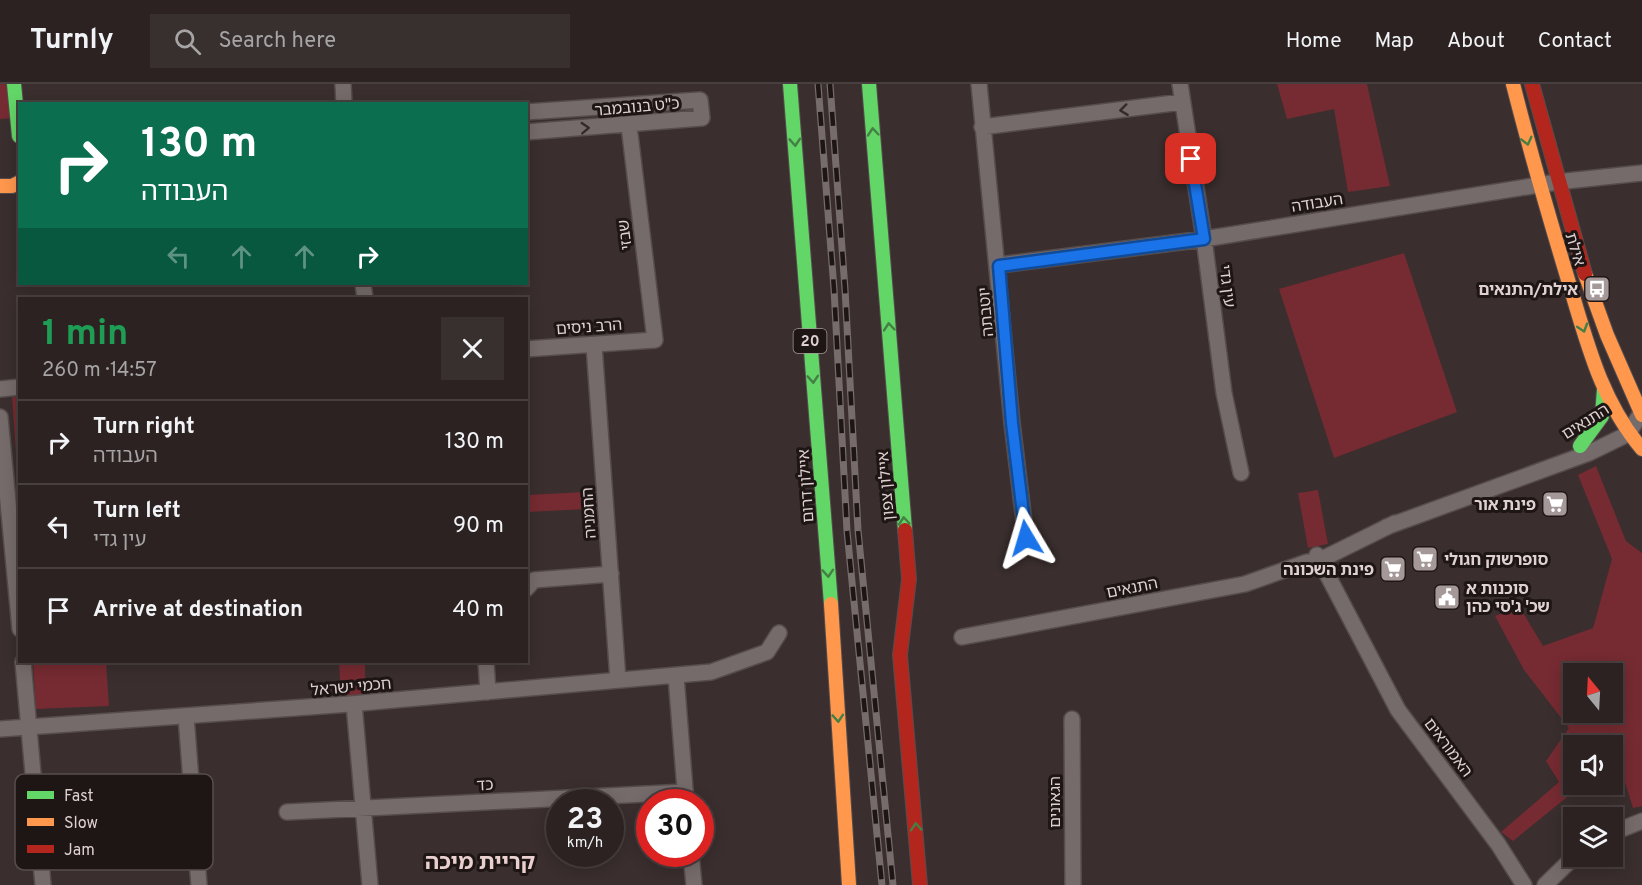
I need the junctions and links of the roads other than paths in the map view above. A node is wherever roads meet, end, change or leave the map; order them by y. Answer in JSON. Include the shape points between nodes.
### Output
{"nodes":[{"id":1,"x":14,"y":84,"type":"edge"},
{"id":2,"x":343,"y":84,"type":"edge"},
{"id":3,"x":790,"y":84,"type":"edge"},
{"id":4,"x":869,"y":84,"type":"edge"},
{"id":5,"x":979,"y":84,"type":"edge"},
{"id":6,"x":1180,"y":84,"type":"edge"},
{"id":7,"x":1513,"y":84,"type":"edge"},
{"id":8,"x":1532,"y":84,"type":"edge"},
{"id":9,"x":344,"y":102,"type":"edge"},
{"id":10,"x":1182,"y":102,"type":"junction"},
{"id":11,"x":528,"y":112,"type":"edge"},
{"id":12,"x":18,"y":126,"type":"edge"},
{"id":13,"x":629,"y":126,"type":"junction"},
{"id":14,"x":982,"y":127,"type":"junction"},
{"id":15,"x":528,"y":132,"type":"edge"},
{"id":16,"x":0,"y":133,"type":"edge"},
{"id":17,"x":18,"y":137,"type":"edge"},
{"id":18,"x":1642,"y":173,"type":"edge"},
{"id":19,"x":1557,"y":182,"type":"junction"},
{"id":20,"x":18,"y":183,"type":"edge"},
{"id":21,"x":0,"y":186,"type":"edge"},
{"id":22,"x":1538,"y":186,"type":"junction"},
{"id":23,"x":1204,"y":239,"type":"junction"},
{"id":24,"x":999,"y":266,"type":"junction"},
{"id":25,"x":655,"y":340,"type":"joint"},
{"id":26,"x":594,"y":345,"type":"junction"},
{"id":27,"x":528,"y":349,"type":"edge"},
{"id":28,"x":18,"y":387,"type":"edge"},
{"id":29,"x":0,"y":388,"type":"edge"},
{"id":30,"x":1604,"y":388,"type":"junction"},
{"id":31,"x":1642,"y":413,"type":"edge"},
{"id":32,"x":0,"y":417,"type":"edge"},
{"id":33,"x":1619,"y":420,"type":"junction"},
{"id":34,"x":1628,"y":434,"type":"junction"},
{"id":35,"x":1580,"y":446,"type":"junction"},
{"id":36,"x":1642,"y":449,"type":"edge"},
{"id":37,"x":1241,"y":473,"type":"dead end"},
{"id":38,"x":1532,"y":474,"type":"junction"},
{"id":39,"x":1026,"y":538,"type":"dead end"},
{"id":40,"x":1314,"y":560,"type":"junction"},
{"id":41,"x":611,"y":574,"type":"junction"},
{"id":42,"x":909,"y":579,"type":"junction"},
{"id":43,"x":528,"y":587,"type":"edge"},
{"id":44,"x":18,"y":607,"type":"edge"},
{"id":45,"x":779,"y":633,"type":"dead end"},
{"id":46,"x":962,"y":637,"type":"dead end"},
{"id":47,"x":916,"y":650,"type":"dead end"},
{"id":48,"x":22,"y":663,"type":"edge"},
{"id":49,"x":486,"y":663,"type":"edge"},
{"id":50,"x":676,"y":676,"type":"junction"},
{"id":51,"x":618,"y":680,"type":"junction"},
{"id":52,"x":488,"y":692,"type":"junction"},
{"id":53,"x":354,"y":704,"type":"junction"},
{"id":54,"x":186,"y":716,"type":"junction"},
{"id":55,"x":1072,"y":719,"type":"dead end"},
{"id":56,"x":28,"y":727,"type":"junction"},
{"id":57,"x":0,"y":729,"type":"edge"},
{"id":58,"x":32,"y":774,"type":"edge"},
{"id":59,"x":190,"y":774,"type":"edge"},
{"id":60,"x":685,"y":789,"type":"edge"},
{"id":61,"x":636,"y":799,"type":"edge"},
{"id":62,"x":364,"y":809,"type":"junction"},
{"id":63,"x":287,"y":812,"type":"dead end"},
{"id":64,"x":1642,"y":821,"type":"edge"},
{"id":65,"x":1623,"y":829,"type":"edge"},
{"id":66,"x":692,"y":867,"type":"edge"},
{"id":67,"x":1564,"y":867,"type":"edge"},
{"id":68,"x":42,"y":870,"type":"edge"},
{"id":69,"x":198,"y":870,"type":"edge"},
{"id":70,"x":43,"y":885,"type":"edge"},
{"id":71,"x":199,"y":885,"type":"edge"},
{"id":72,"x":370,"y":885,"type":"edge"},
{"id":73,"x":694,"y":885,"type":"edge"},
{"id":74,"x":847,"y":885,"type":"edge"},
{"id":75,"x":920,"y":885,"type":"edge"},
{"id":76,"x":1073,"y":885,"type":"edge"},
{"id":77,"x":1524,"y":885,"type":"edge"},
{"id":78,"x":1545,"y":885,"type":"edge"}],
"edges":[{"from":1,"to":12,"type":"main road"},
{"from":2,"to":9,"type":"street"},
{"from":3,"to":74,"type":"main road","name":"איילון דרום","number":"20","one_way":true},
{"from":42,"to":4,"type":"main road","name":"איילון צפון","one_way":true},
{"from":5,"to":14,"type":"street","name":"יוטבתה"},
{"from":6,"to":10,"type":"street","name":"עין גדי"},
{"from":7,"to":22,"type":"main road","name":"אילת","one_way":true},
{"from":8,"to":19,"type":"main road","name":"אילת"},
{"from":10,"to":14,"type":"street","one_way":true},
{"from":10,"to":23,"type":"street","name":"עין גדי"},
{"from":11,"to":13,"type":"street","name":"כ\"ט בנובמבר","via":[[700,100],[702,118]]},
{"from":15,"to":13,"type":"street","name":"כ\"ט בנובמבר","one_way":true},
{"from":13,"to":25,"type":"street","name":"שבזי"},
{"from":14,"to":24,"type":"street","name":"יוטבתה"},
{"from":16,"to":17,"type":"main road"},
{"from":18,"to":19,"type":"street","name":"העבודה"},
{"from":19,"to":22,"type":"street","name":"העבודה"},
{"from":19,"to":31,"type":"main road","name":"אילת","via":[[1615,360]]},
{"from":20,"to":21,"type":"main road"},
{"from":22,"to":23,"type":"street","name":"העבודה"},
{"from":22,"to":30,"type":"main road","name":"אילת","one_way":true},
{"from":23,"to":24,"type":"street","name":"העבודה"},
{"from":23,"to":37,"type":"street","name":"עין גדי","via":[[1224,393]]},
{"from":24,"to":39,"type":"street","name":"יוטבתה"},
{"from":25,"to":26,"type":"street","name":"הרב ניסים"},
{"from":26,"to":27,"type":"street","name":"הרב ניסים"},
{"from":26,"to":41,"type":"street","name":"החמניה"},
{"from":28,"to":29,"type":"street"},
{"from":30,"to":33,"type":"main road","name":"אילת"},
{"from":30,"to":35,"type":"main road","via":[[1602,416]]},
{"from":31,"to":33,"type":"street","name":"התנאים"},
{"from":31,"to":34,"type":"street","name":"התנאים"},
{"from":32,"to":44,"type":"street"},
{"from":33,"to":34,"type":"main road","name":"אילת"},
{"from":33,"to":35,"type":"street","name":"התנאים"},
{"from":34,"to":36,"type":"main road","name":"אילת"},
{"from":34,"to":38,"type":"street","name":"התנאים"},
{"from":35,"to":38,"type":"street","name":"התנאים"},
{"from":38,"to":40,"type":"street","name":"התנאים","via":[[1395,523]]},
{"from":40,"to":46,"type":"street","name":"התנאים","via":[[1245,584]]},
{"from":40,"to":77,"type":"street","name":"האמוראים","via":[[1398,710]]},
{"from":41,"to":43,"type":"street","via":[[534,580]]},
{"from":41,"to":51,"type":"street","name":"החמניה"},
{"from":42,"to":47,"type":"main road"},
{"from":75,"to":42,"type":"main road","name":"איילון צפון","one_way":true,"via":[[900,655]]},
{"from":45,"to":50,"type":"street","name":"חכמי ישראל","via":[[767,652],[747,661],[711,672]]},
{"from":48,"to":56,"type":"street"},
{"from":49,"to":52,"type":"street"},
{"from":50,"to":51,"type":"street","name":"חכמי ישראל"},
{"from":50,"to":60,"type":"street"},
{"from":51,"to":52,"type":"street","name":"חכמי ישראל"},
{"from":52,"to":53,"type":"street","name":"חכמי ישראל"},
{"from":53,"to":54,"type":"street","name":"חכמי ישראל"},
{"from":53,"to":62,"type":"street"},
{"from":54,"to":56,"type":"street","name":"חכמי ישראל"},
{"from":54,"to":59,"type":"street"},
{"from":55,"to":76,"type":"street","name":"הגאונים"},
{"from":56,"to":57,"type":"street","name":"חכמי ישראל"},
{"from":56,"to":58,"type":"street"},
{"from":61,"to":62,"type":"street","name":"כד"},
{"from":62,"to":63,"type":"street","name":"כד"},
{"from":62,"to":72,"type":"street"},
{"from":64,"to":65,"type":"street"},
{"from":66,"to":73,"type":"street"},
{"from":67,"to":78,"type":"street"},
{"from":68,"to":70,"type":"street"},
{"from":69,"to":71,"type":"street"}]}
